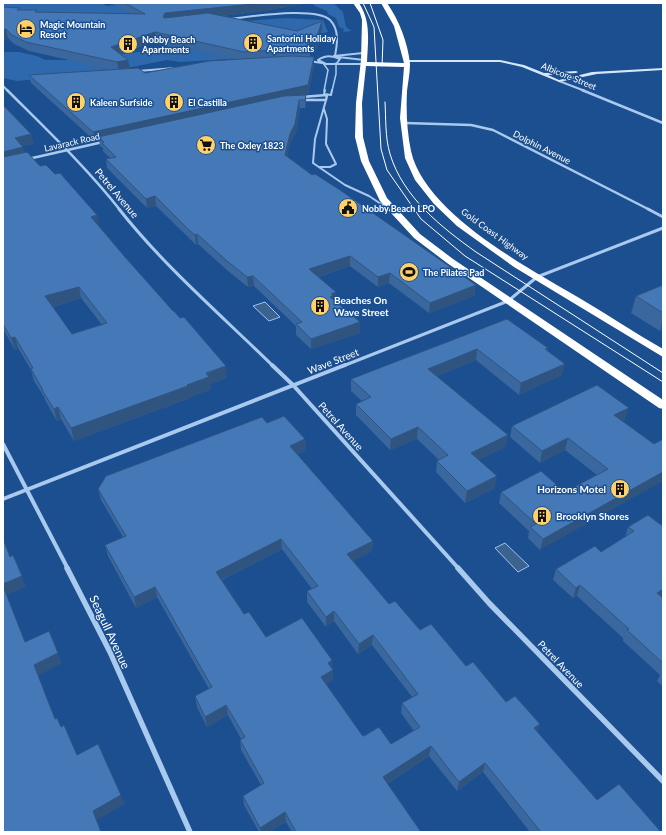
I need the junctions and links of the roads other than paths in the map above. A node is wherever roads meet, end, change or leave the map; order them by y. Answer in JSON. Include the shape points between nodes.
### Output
{"nodes":[{"id":1,"x":356,"y":3,"type":"edge"},
{"id":2,"x":384,"y":3,"type":"edge"},
{"id":3,"x":225,"y":19,"type":"edge"},
{"id":4,"x":363,"y":53,"type":"junction"},
{"id":5,"x":333,"y":56,"type":"junction"},
{"id":6,"x":325,"y":57,"type":"junction"},
{"id":7,"x":364,"y":62,"type":"junction"},
{"id":8,"x":322,"y":63,"type":"junction"},
{"id":9,"x":336,"y":63,"type":"junction"},
{"id":10,"x":406,"y":63,"type":"junction"},
{"id":11,"x":177,"y":68,"type":"edge"},
{"id":12,"x":663,"y":69,"type":"edge"},
{"id":13,"x":137,"y":71,"type":"edge"},
{"id":14,"x":596,"y":73,"type":"junction"},
{"id":15,"x":543,"y":74,"type":"junction"},
{"id":16,"x":559,"y":81,"type":"junction"},
{"id":17,"x":3,"y":86,"type":"edge"},
{"id":18,"x":327,"y":95,"type":"junction"},
{"id":19,"x":326,"y":100,"type":"junction"},
{"id":20,"x":324,"y":108,"type":"junction"},
{"id":21,"x":405,"y":123,"type":"junction"},
{"id":22,"x":663,"y":123,"type":"edge"},
{"id":23,"x":110,"y":140,"type":"edge"},
{"id":24,"x":67,"y":150,"type":"junction"},
{"id":25,"x":24,"y":160,"type":"edge"},
{"id":26,"x":317,"y":166,"type":"junction"},
{"id":27,"x":395,"y":213,"type":"junction"},
{"id":28,"x":663,"y":217,"type":"edge"},
{"id":29,"x":663,"y":228,"type":"edge"},
{"id":30,"x":537,"y":277,"type":"junction"},
{"id":31,"x":508,"y":301,"type":"junction"},
{"id":32,"x":663,"y":354,"type":"edge"},
{"id":33,"x":293,"y":385,"type":"junction"},
{"id":34,"x":663,"y":405,"type":"edge"},
{"id":35,"x":3,"y":444,"type":"edge"},
{"id":36,"x":25,"y":490,"type":"junction"},
{"id":37,"x":3,"y":499,"type":"edge"},
{"id":38,"x":663,"y":781,"type":"edge"},
{"id":39,"x":190,"y":832,"type":"edge"}],
"edges":[{"from":1,"to":4,"type":"highway","via":[[365,20]]},
{"from":2,"to":10,"type":"highway","name":"Gold Coast Highway","via":[[400,36]]},
{"from":3,"to":5,"type":"street","via":[[293,14],[325,17],[331,21],[338,35]]},
{"from":4,"to":5,"type":"street"},
{"from":4,"to":7,"type":"highway"},
{"from":5,"to":6,"type":"street"},
{"from":5,"to":7,"type":"street"},
{"from":5,"to":9,"type":"street","via":[[340,59]]},
{"from":6,"to":8,"type":"street","via":[[318,59]]},
{"from":6,"to":8,"type":"street","via":[[306,60]]},
{"from":7,"to":9,"type":"street"},
{"from":7,"to":10,"type":"highway"},
{"from":7,"to":27,"type":"highway","via":[[359,103],[361,146],[371,176],[383,199]]},
{"from":8,"to":9,"type":"street"},
{"from":8,"to":18,"type":"lane","via":[[328,70],[324,94]]},
{"from":9,"to":18,"type":"lane","via":[[331,95]]},
{"from":10,"to":15,"type":"street","name":"Albicore Street","via":[[490,60]]},
{"from":10,"to":21,"type":"highway","name":"Gold Coast Highway"},
{"from":11,"to":13,"type":"street"},
{"from":12,"to":14,"type":"street"},
{"from":14,"to":15,"type":"street"},
{"from":14,"to":16,"type":"street"},
{"from":15,"to":16,"type":"street","name":"Albicore Street"},
{"from":16,"to":22,"type":"street","name":"Albicore Street"},
{"from":17,"to":24,"type":"street","name":"Petrel Avenue"},
{"from":18,"to":19,"type":"street"},
{"from":18,"to":19,"type":"street","via":[[296,99]]},
{"from":19,"to":20,"type":"lane"},
{"from":20,"to":26,"type":"lane","via":[[313,154],[313,162]]},
{"from":20,"to":26,"type":"lane","via":[[325,142],[336,164],[328,168]]},
{"from":21,"to":28,"type":"street","name":"Dolphin Avenue","via":[[471,125],[493,130]]},
{"from":21,"to":30,"type":"highway","name":"Gold Coast Highway","via":[[409,159],[425,189],[455,219]]},
{"from":23,"to":24,"type":"street","name":"Lavarack Road"},
{"from":24,"to":25,"type":"street","name":"Lavarack Road"},
{"from":24,"to":33,"type":"street","name":"Petrel Avenue","via":[[101,186],[131,224]]},
{"from":26,"to":27,"type":"lane"},
{"from":27,"to":31,"type":"highway","via":[[428,245]]},
{"from":29,"to":30,"type":"street","name":"Wave Street"},
{"from":30,"to":31,"type":"street","name":"Wave Street"},
{"from":30,"to":32,"type":"highway","name":"Gold Coast Highway"},
{"from":31,"to":33,"type":"street","name":"Wave Street"},
{"from":31,"to":34,"type":"highway"},
{"from":33,"to":36,"type":"street","name":"Wave Street"},
{"from":33,"to":38,"type":"street","name":"Petrel Avenue","via":[[488,603]]},
{"from":35,"to":36,"type":"street","name":"Seagull Avenue"},
{"from":36,"to":37,"type":"street","name":"Wave Street"},
{"from":36,"to":39,"type":"street","name":"Seagull Avenue","via":[[99,629]]}]}
